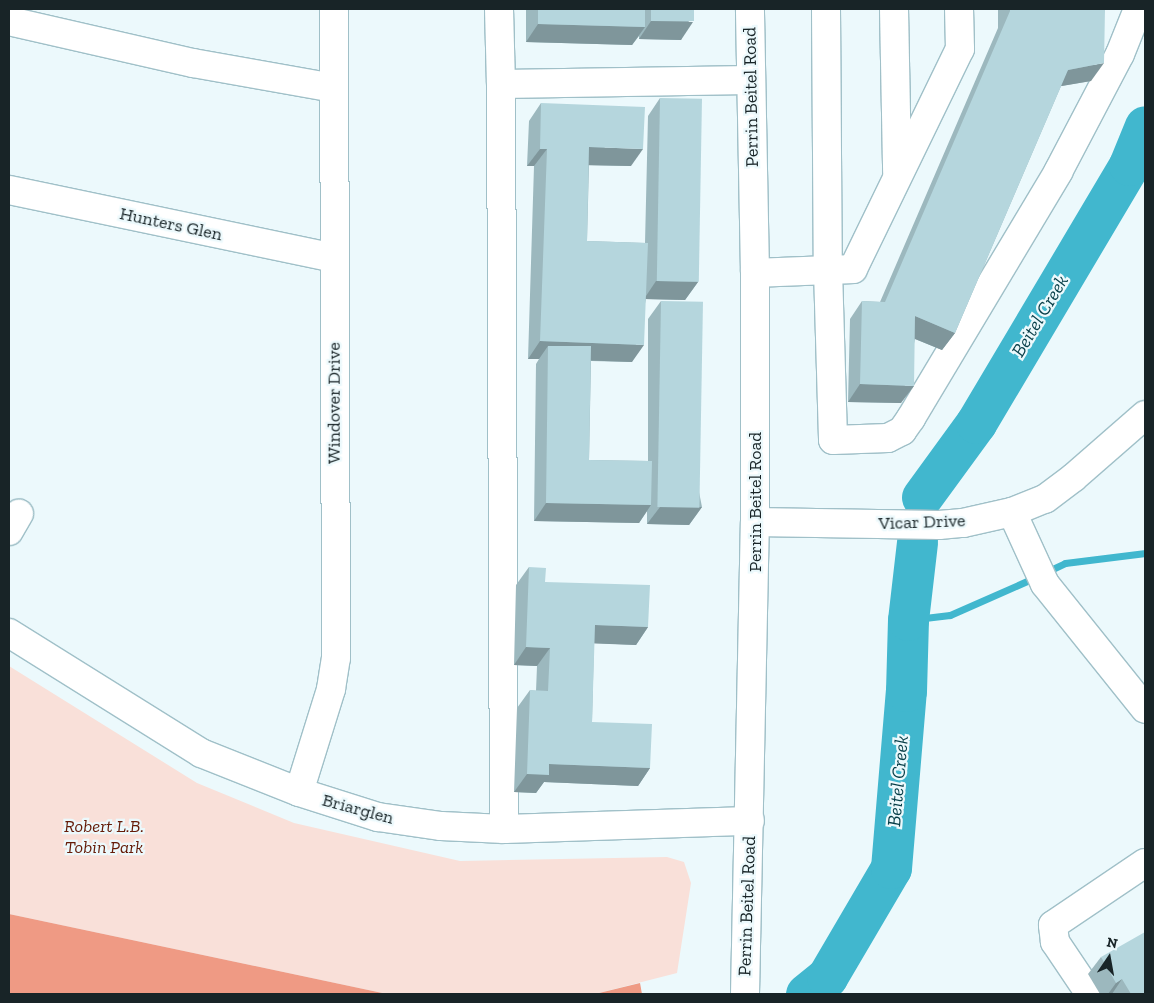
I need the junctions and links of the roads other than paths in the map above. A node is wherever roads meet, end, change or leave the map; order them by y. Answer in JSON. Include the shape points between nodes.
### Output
{"nodes":[{"id":1,"x":334,"y":9,"type":"edge"},
{"id":2,"x":499,"y":9,"type":"edge"},
{"id":3,"x":750,"y":9,"type":"edge"},
{"id":4,"x":826,"y":9,"type":"edge"},
{"id":5,"x":894,"y":9,"type":"edge"},
{"id":6,"x":959,"y":9,"type":"edge"},
{"id":7,"x":1138,"y":9,"type":"edge"},
{"id":8,"x":9,"y":21,"type":"edge"},
{"id":9,"x":751,"y":80,"type":"junction"},
{"id":10,"x":501,"y":84,"type":"junction"},
{"id":11,"x":334,"y":88,"type":"junction"},
{"id":12,"x":898,"y":176,"type":"junction"},
{"id":13,"x":9,"y":190,"type":"edge"},
{"id":14,"x":334,"y":258,"type":"junction"},
{"id":15,"x":828,"y":270,"type":"junction"},
{"id":16,"x":755,"y":273,"type":"junction"},
{"id":17,"x":1145,"y":415,"type":"edge"},
{"id":18,"x":1012,"y":512,"type":"junction"},
{"id":19,"x":756,"y":522,"type":"junction"},
{"id":20,"x":9,"y":633,"type":"edge"},
{"id":21,"x":1145,"y":709,"type":"edge"},
{"id":22,"x":299,"y":792,"type":"junction"},
{"id":23,"x":750,"y":821,"type":"junction"},
{"id":24,"x":504,"y":829,"type":"junction"},
{"id":25,"x":1145,"y":863,"type":"edge"},
{"id":26,"x":745,"y":994,"type":"edge"},
{"id":27,"x":1090,"y":994,"type":"edge"}],
"edges":[{"from":1,"to":11,"type":"street","name":"Windover Drive"},
{"from":2,"to":10,"type":"street"},
{"from":3,"to":9,"type":"street","name":"Perrin Beitel Road"},
{"from":4,"to":15,"type":"street"},
{"from":5,"to":12,"type":"street"},
{"from":6,"to":12,"type":"street","via":[[960,49]]},
{"from":7,"to":15,"type":"street","via":[[1120,54],[1058,172],[911,418],[902,431],[888,438],[833,440]]},
{"from":8,"to":11,"type":"street","via":[[193,63]]},
{"from":9,"to":10,"type":"street"},
{"from":9,"to":16,"type":"street","name":"Perrin Beitel Road"},
{"from":10,"to":24,"type":"street"},
{"from":11,"to":14,"type":"street","name":"Windover Drive"},
{"from":12,"to":15,"type":"street","via":[[853,269]]},
{"from":13,"to":14,"type":"street","name":"Hunters Glen"},
{"from":14,"to":22,"type":"street","name":"Windover Drive","via":[[336,658],[331,689]]},
{"from":15,"to":16,"type":"street"},
{"from":16,"to":19,"type":"street","name":"Perrin Beitel Road"},
{"from":17,"to":18,"type":"street","name":"Vicar Drive","via":[[1045,499]]},
{"from":18,"to":19,"type":"street","name":"Vicar Drive","via":[[939,525]]},
{"from":18,"to":21,"type":"street","via":[[1045,584]]},
{"from":19,"to":23,"type":"street","name":"Perrin Beitel Road"},
{"from":20,"to":22,"type":"street","name":"Briarglen","via":[[200,753]]},
{"from":22,"to":24,"type":"street","name":"Briarglen","via":[[378,817],[441,826]]},
{"from":23,"to":24,"type":"street","name":"Briarglen"},
{"from":23,"to":26,"type":"street","name":"Perrin Beitel Road"},
{"from":25,"to":27,"type":"street","via":[[1053,925],[1055,942]]}]}
